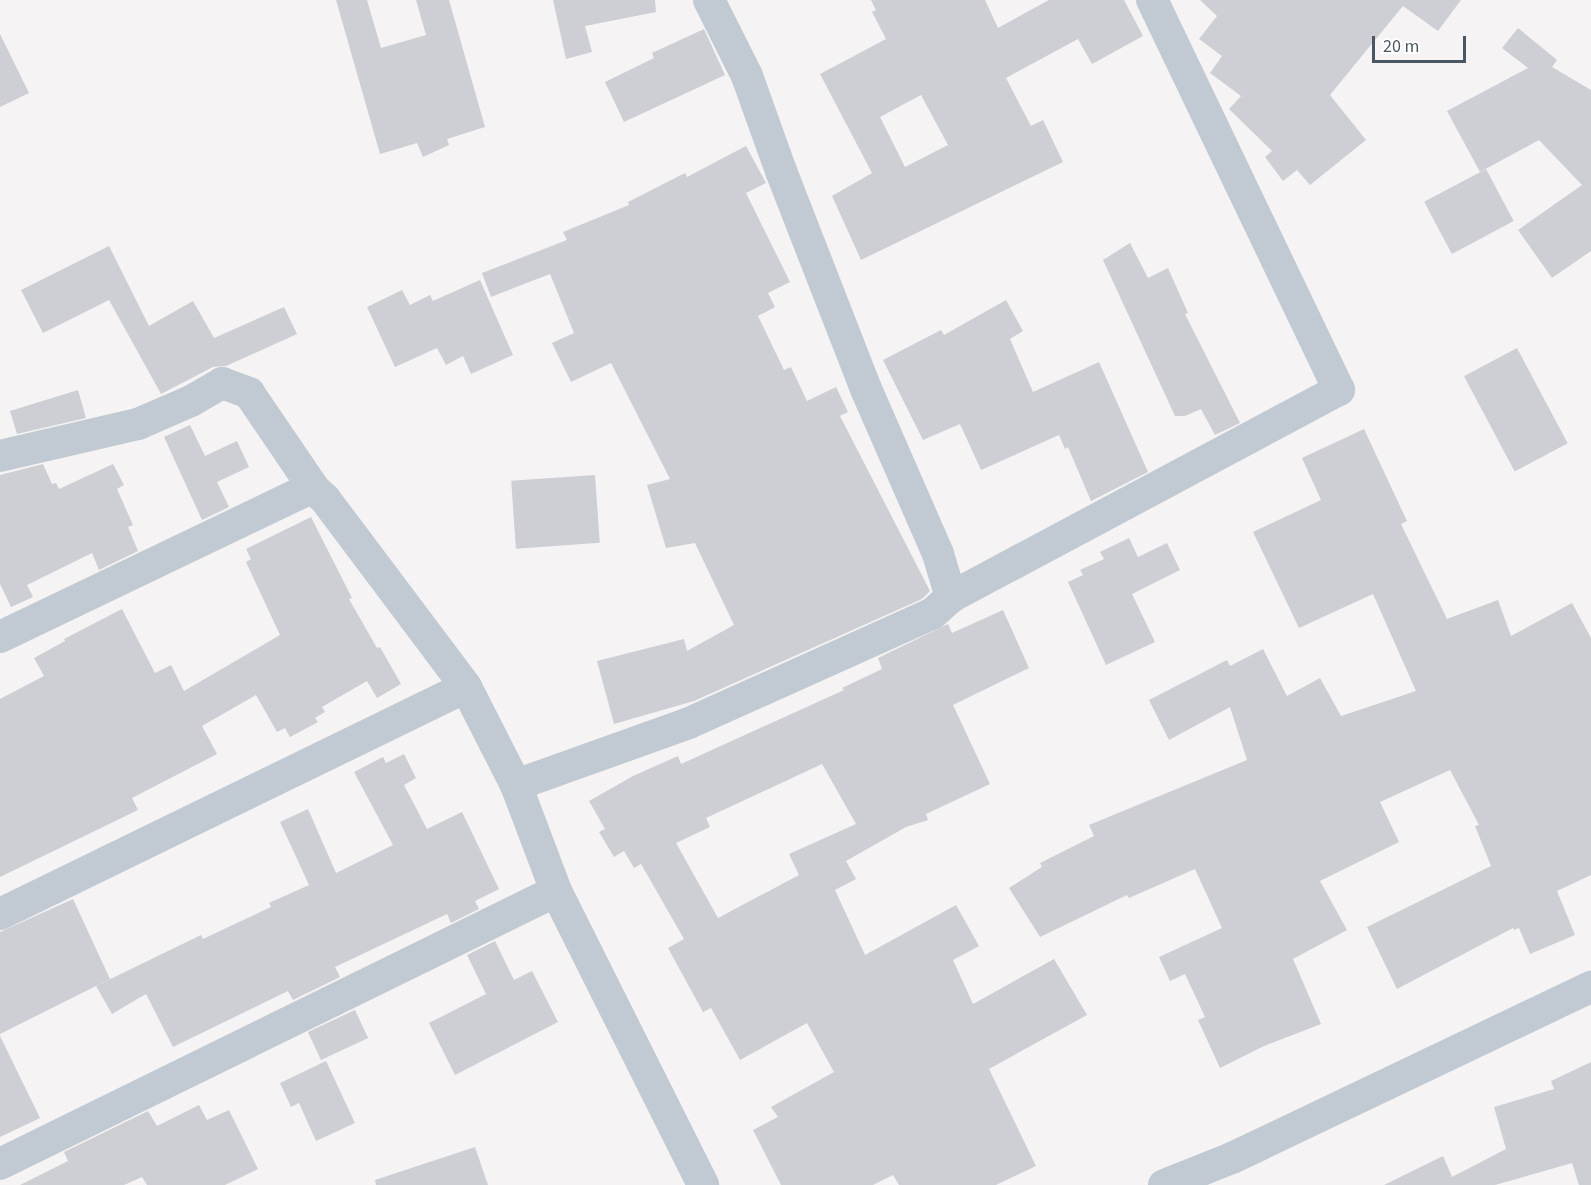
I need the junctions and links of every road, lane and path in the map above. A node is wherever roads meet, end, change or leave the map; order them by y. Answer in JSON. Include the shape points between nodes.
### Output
{"nodes":[{"id":1,"x":709,"y":0,"type":"edge"},
{"id":2,"x":1152,"y":0,"type":"edge"},
{"id":3,"x":0,"y":456,"type":"edge"},
{"id":4,"x":315,"y":490,"type":"junction"},
{"id":5,"x":951,"y":597,"type":"junction"},
{"id":6,"x":0,"y":637,"type":"edge"},
{"id":7,"x":466,"y":687,"type":"junction"},
{"id":8,"x":516,"y":785,"type":"junction"},
{"id":9,"x":556,"y":891,"type":"junction"},
{"id":10,"x":0,"y":914,"type":"edge"},
{"id":11,"x":1591,"y":987,"type":"edge"},
{"id":12,"x":0,"y":1164,"type":"edge"},
{"id":13,"x":703,"y":1185,"type":"edge"},
{"id":14,"x":1164,"y":1185,"type":"edge"}],
"edges":[{"from":1,"to":5,"type":"street","via":[[747,76],[866,389],[938,554]]},
{"from":2,"to":5,"type":"street","via":[[1339,390]]},
{"from":3,"to":4,"type":"street","via":[[138,424],[222,384],[249,393]]},
{"from":4,"to":6,"type":"street","via":[[309,489]]},
{"from":4,"to":7,"type":"street","via":[[326,499]]},
{"from":5,"to":8,"type":"street","via":[[932,614],[689,723]]},
{"from":7,"to":8,"type":"street"},
{"from":7,"to":10,"type":"street"},
{"from":8,"to":9,"type":"street"},
{"from":9,"to":12,"type":"street"},
{"from":9,"to":13,"type":"street"},
{"from":11,"to":14,"type":"street","via":[[1232,1158]]}]}
